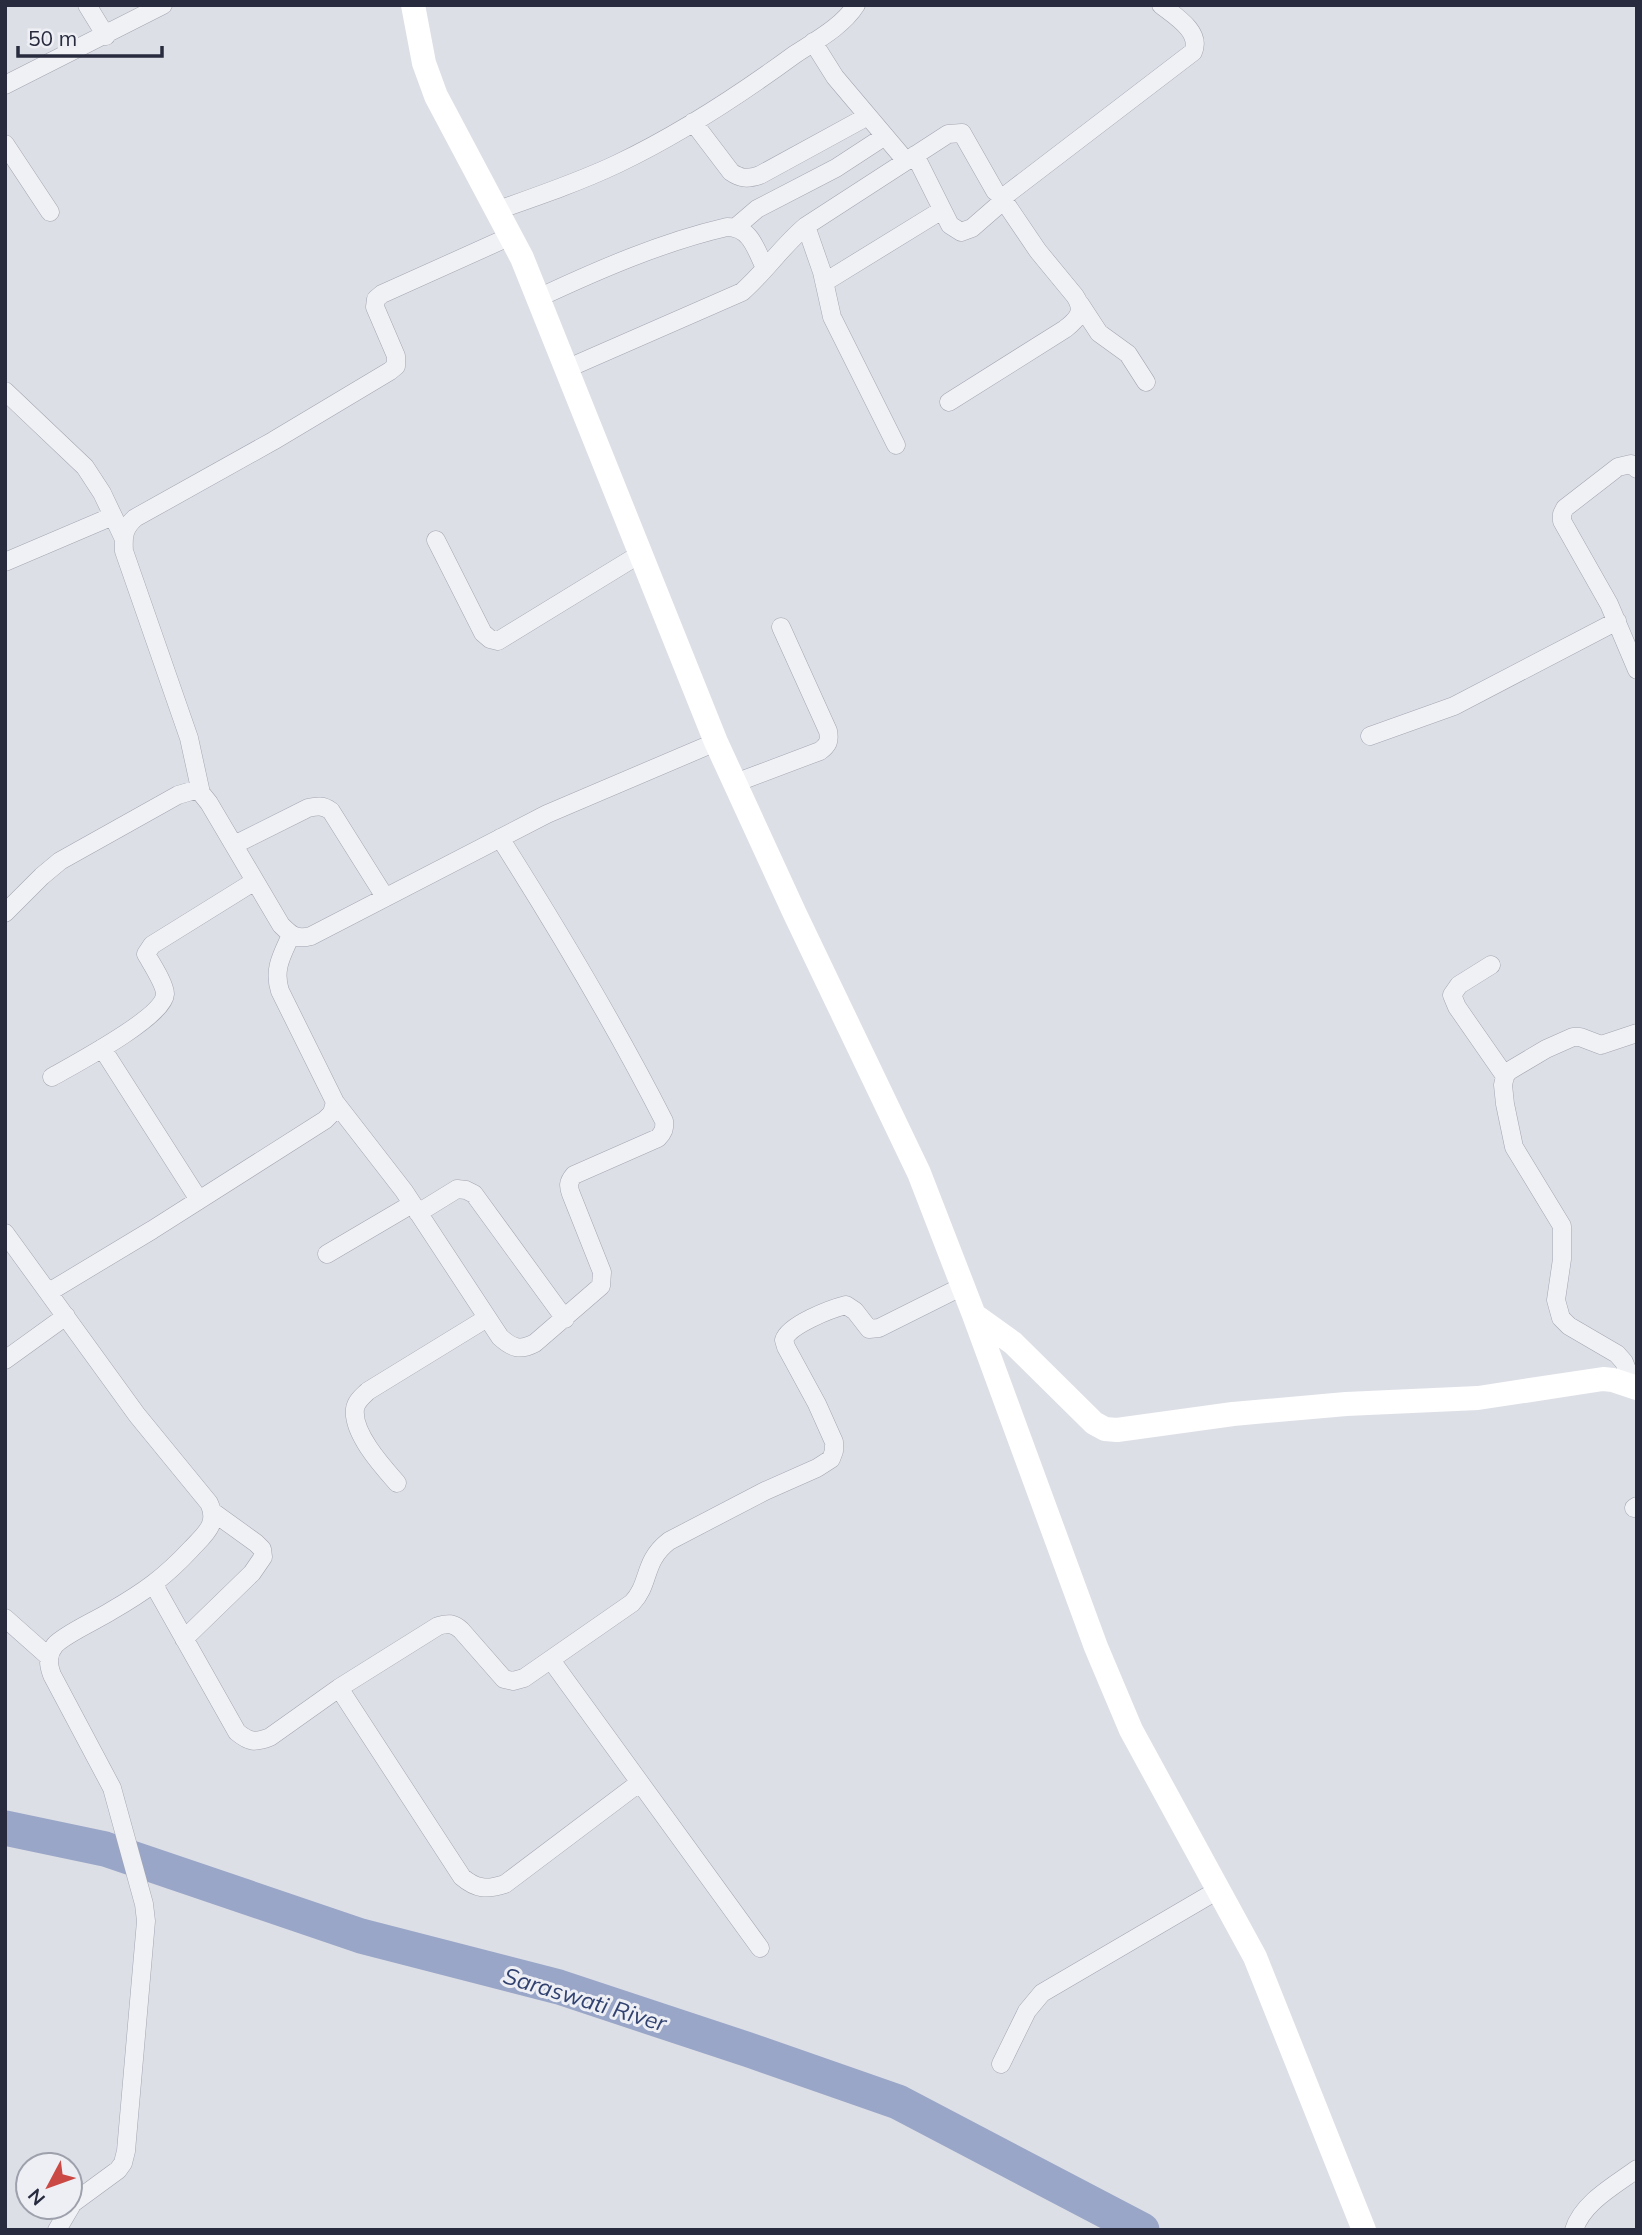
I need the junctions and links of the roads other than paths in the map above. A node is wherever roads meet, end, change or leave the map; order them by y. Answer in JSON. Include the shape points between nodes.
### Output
{"nodes":[{"id":1,"x":87,"y":5,"type":"edge"},
{"id":2,"x":163,"y":5,"type":"edge"},
{"id":3,"x":413,"y":5,"type":"edge"},
{"id":4,"x":856,"y":5,"type":"edge"},
{"id":5,"x":1161,"y":5,"type":"edge"},
{"id":6,"x":106,"y":36,"type":"junction"},
{"id":7,"x":813,"y":42,"type":"junction"},
{"id":8,"x":5,"y":85,"type":"edge"},
{"id":9,"x":868,"y":116,"type":"junction"},
{"id":10,"x":693,"y":122,"type":"junction"},
{"id":11,"x":885,"y":136,"type":"junction"},
{"id":12,"x":5,"y":144,"type":"edge"},
{"id":13,"x":910,"y":158,"type":"junction"},
{"id":14,"x":1002,"y":198,"type":"junction"},
{"id":15,"x":498,"y":210,"type":"junction"},
{"id":16,"x":942,"y":210,"type":"junction"},
{"id":17,"x":50,"y":212,"type":"dead end"},
{"id":18,"x":806,"y":226,"type":"junction"},
{"id":19,"x":736,"y":227,"type":"junction"},
{"id":20,"x":511,"y":236,"type":"junction"},
{"id":21,"x":765,"y":268,"type":"junction"},
{"id":22,"x":825,"y":282,"type":"junction"},
{"id":23,"x":538,"y":298,"type":"junction"},
{"id":24,"x":1080,"y":304,"type":"junction"},
{"id":25,"x":566,"y":369,"type":"junction"},
{"id":26,"x":1146,"y":382,"type":"dead end"},
{"id":27,"x":5,"y":391,"type":"edge"},
{"id":28,"x":949,"y":402,"type":"dead end"},
{"id":29,"x":895,"y":445,"type":"dead end"},
{"id":30,"x":1637,"y":468,"type":"edge"},
{"id":31,"x":113,"y":516,"type":"junction"},
{"id":32,"x":123,"y":537,"type":"junction"},
{"id":33,"x":436,"y":540,"type":"dead end"},
{"id":34,"x":640,"y":554,"type":"junction"},
{"id":35,"x":5,"y":562,"type":"edge"},
{"id":36,"x":1617,"y":621,"type":"junction"},
{"id":37,"x":781,"y":627,"type":"dead end"},
{"id":38,"x":1637,"y":670,"type":"edge"},
{"id":39,"x":1370,"y":736,"type":"dead end"},
{"id":40,"x":716,"y":741,"type":"junction"},
{"id":41,"x":735,"y":783,"type":"junction"},
{"id":42,"x":201,"y":793,"type":"junction"},
{"id":43,"x":500,"y":838,"type":"junction"},
{"id":44,"x":234,"y":845,"type":"junction"},
{"id":45,"x":255,"y":881,"type":"junction"},
{"id":46,"x":385,"y":897,"type":"junction"},
{"id":47,"x":5,"y":913,"type":"edge"},
{"id":48,"x":291,"y":935,"type":"junction"},
{"id":49,"x":1491,"y":965,"type":"dead end"},
{"id":50,"x":1637,"y":1033,"type":"edge"},
{"id":51,"x":102,"y":1048,"type":"junction"},
{"id":52,"x":1505,"y":1076,"type":"junction"},
{"id":53,"x":52,"y":1077,"type":"dead end"},
{"id":54,"x":335,"y":1102,"type":"junction"},
{"id":55,"x":199,"y":1200,"type":"junction"},
{"id":56,"x":415,"y":1208,"type":"junction"},
{"id":57,"x":5,"y":1233,"type":"edge"},
{"id":58,"x":327,"y":1254,"type":"dead end"},
{"id":59,"x":963,"y":1286,"type":"junction"},
{"id":60,"x":48,"y":1292,"type":"junction"},
{"id":61,"x":974,"y":1315,"type":"junction"},
{"id":62,"x":66,"y":1316,"type":"junction"},
{"id":63,"x":487,"y":1318,"type":"junction"},
{"id":64,"x":565,"y":1319,"type":"junction"},
{"id":65,"x":5,"y":1360,"type":"edge"},
{"id":66,"x":1636,"y":1388,"type":"edge"},
{"id":67,"x":397,"y":1483,"type":"dead end"},
{"id":68,"x":214,"y":1512,"type":"junction"},
{"id":69,"x":154,"y":1585,"type":"junction"},
{"id":70,"x":5,"y":1618,"type":"edge"},
{"id":71,"x":184,"y":1639,"type":"junction"},
{"id":72,"x":49,"y":1657,"type":"junction"},
{"id":73,"x":551,"y":1660,"type":"junction"},
{"id":74,"x":339,"y":1688,"type":"junction"},
{"id":75,"x":639,"y":1783,"type":"junction"},
{"id":76,"x":1218,"y":1890,"type":"junction"},
{"id":77,"x":760,"y":1948,"type":"dead end"},
{"id":78,"x":1001,"y":2064,"type":"dead end"},
{"id":79,"x":1637,"y":2169,"type":"edge"},
{"id":80,"x":57,"y":2230,"type":"edge"},
{"id":81,"x":1364,"y":2230,"type":"edge"},
{"id":82,"x":1574,"y":2230,"type":"edge"}],
"edges":[{"from":1,"to":6,"type":"street"},
{"from":2,"to":6,"type":"street"},
{"from":3,"to":15,"type":"street","via":[[424,63],[436,96]]},
{"from":4,"to":7,"type":"street"},
{"from":5,"to":14,"type":"street","via":[[1195,39],[1193,52]]},
{"from":6,"to":8,"type":"street"},
{"from":7,"to":9,"type":"street"},
{"from":7,"to":10,"type":"street"},
{"from":9,"to":10,"type":"street","via":[[749,178],[731,172]]},
{"from":9,"to":11,"type":"street"},
{"from":10,"to":15,"type":"street","via":[[602,171]]},
{"from":11,"to":13,"type":"street"},
{"from":11,"to":19,"type":"street","via":[[836,168],[757,209]]},
{"from":12,"to":17,"type":"street"},
{"from":13,"to":14,"type":"street","via":[[948,134],[962,133]]},
{"from":13,"to":16,"type":"street"},
{"from":13,"to":18,"type":"street"},
{"from":14,"to":16,"type":"street","via":[[972,228],[961,232],[950,225]]},
{"from":14,"to":24,"type":"street"},
{"from":15,"to":20,"type":"street"},
{"from":16,"to":22,"type":"street"},
{"from":18,"to":21,"type":"street"},
{"from":18,"to":22,"type":"street"},
{"from":19,"to":21,"type":"street","via":[[744,230]]},
{"from":19,"to":23,"type":"street","via":[[647,252]]},
{"from":20,"to":23,"type":"street"},
{"from":20,"to":32,"type":"street","via":[[376,299],[397,362],[390,372],[135,518]]},
{"from":21,"to":25,"type":"street","via":[[748,287],[726,300]]},
{"from":22,"to":29,"type":"street","via":[[832,317]]},
{"from":23,"to":25,"type":"street"},
{"from":24,"to":26,"type":"street","via":[[1099,333],[1128,354]]},
{"from":24,"to":28,"type":"street","via":[[1077,320],[1065,329]]},
{"from":25,"to":34,"type":"street"},
{"from":27,"to":31,"type":"street","via":[[85,467]]},
{"from":30,"to":36,"type":"street","via":[[1631,464],[1619,467],[1562,514],[1562,522]]},
{"from":31,"to":32,"type":"street"},
{"from":31,"to":35,"type":"street"},
{"from":32,"to":42,"type":"street","via":[[190,738]]},
{"from":33,"to":34,"type":"street","via":[[483,633],[499,641]]},
{"from":34,"to":40,"type":"street"},
{"from":36,"to":38,"type":"street"},
{"from":36,"to":39,"type":"street","via":[[1454,706]]},
{"from":37,"to":41,"type":"street","via":[[830,739],[820,751]]},
{"from":40,"to":41,"type":"street"},
{"from":40,"to":43,"type":"street"},
{"from":41,"to":59,"type":"street","via":[[919,1173]]},
{"from":42,"to":44,"type":"street"},
{"from":42,"to":47,"type":"street","via":[[177,795],[60,861]]},
{"from":43,"to":46,"type":"street"},
{"from":43,"to":64,"type":"street","via":[[620,1035],[665,1127],[657,1138],[573,1175],[569,1181],[602,1278],[595,1293]]},
{"from":44,"to":45,"type":"street"},
{"from":44,"to":46,"type":"street","via":[[308,808],[326,807]]},
{"from":45,"to":48,"type":"street"},
{"from":45,"to":51,"type":"street","via":[[148,949],[146,954],[164,989],[162,1002]]},
{"from":46,"to":48,"type":"street","via":[[311,936],[300,939]]},
{"from":48,"to":54,"type":"street","via":[[277,967],[277,981]]},
{"from":49,"to":52,"type":"street","via":[[1459,985],[1452,995]]},
{"from":50,"to":52,"type":"street","via":[[1601,1045],[1573,1037]]},
{"from":51,"to":53,"type":"street"},
{"from":51,"to":55,"type":"street"},
{"from":52,"to":66,"type":"street","via":[[1504,1104],[1514,1147],[1563,1232],[1556,1300],[1560,1318],[1617,1353]]},
{"from":54,"to":55,"type":"street","via":[[325,1120]]},
{"from":54,"to":56,"type":"street"},
{"from":55,"to":60,"type":"street"},
{"from":56,"to":58,"type":"street"},
{"from":56,"to":63,"type":"street"},
{"from":56,"to":64,"type":"street","via":[[457,1189],[474,1194]]},
{"from":57,"to":60,"type":"street"},
{"from":59,"to":61,"type":"street"},
{"from":59,"to":73,"type":"street","via":[[879,1328],[869,1329],[846,1306],[791,1329],[784,1340],[786,1347],[834,1441],[831,1459],[669,1541],[653,1557],[632,1603]]},
{"from":60,"to":62,"type":"street"},
{"from":61,"to":66,"type":"street","via":[[1020,1349],[1105,1429],[1246,1412],[1478,1398],[1603,1379]]},
{"from":61,"to":76,"type":"street","via":[[1131,1730]]},
{"from":62,"to":65,"type":"street"},
{"from":62,"to":68,"type":"street"},
{"from":63,"to":64,"type":"street","via":[[500,1337],[516,1348],[535,1343]]},
{"from":63,"to":67,"type":"street","via":[[359,1399],[355,1409],[359,1429]]},
{"from":68,"to":69,"type":"street","via":[[205,1535]]},
{"from":68,"to":71,"type":"street","via":[[256,1543],[263,1557]]},
{"from":69,"to":71,"type":"street"},
{"from":69,"to":72,"type":"street","via":[[58,1642]]},
{"from":70,"to":72,"type":"street"},
{"from":71,"to":74,"type":"street","via":[[237,1732],[249,1741],[270,1737]]},
{"from":72,"to":80,"type":"street","via":[[52,1675],[108,1779],[121,1814],[144,1904],[146,1934],[123,2163],[73,2203]]},
{"from":73,"to":74,"type":"street","via":[[524,1678],[504,1679],[461,1630],[447,1623]]},
{"from":73,"to":75,"type":"street"},
{"from":74,"to":75,"type":"street","via":[[461,1877],[480,1888],[505,1884]]},
{"from":75,"to":77,"type":"street"},
{"from":76,"to":78,"type":"street","via":[[1042,1993],[1027,2011]]},
{"from":76,"to":81,"type":"street","via":[[1255,1957]]},
{"from":79,"to":82,"type":"street","via":[[1589,2205]]}]}
